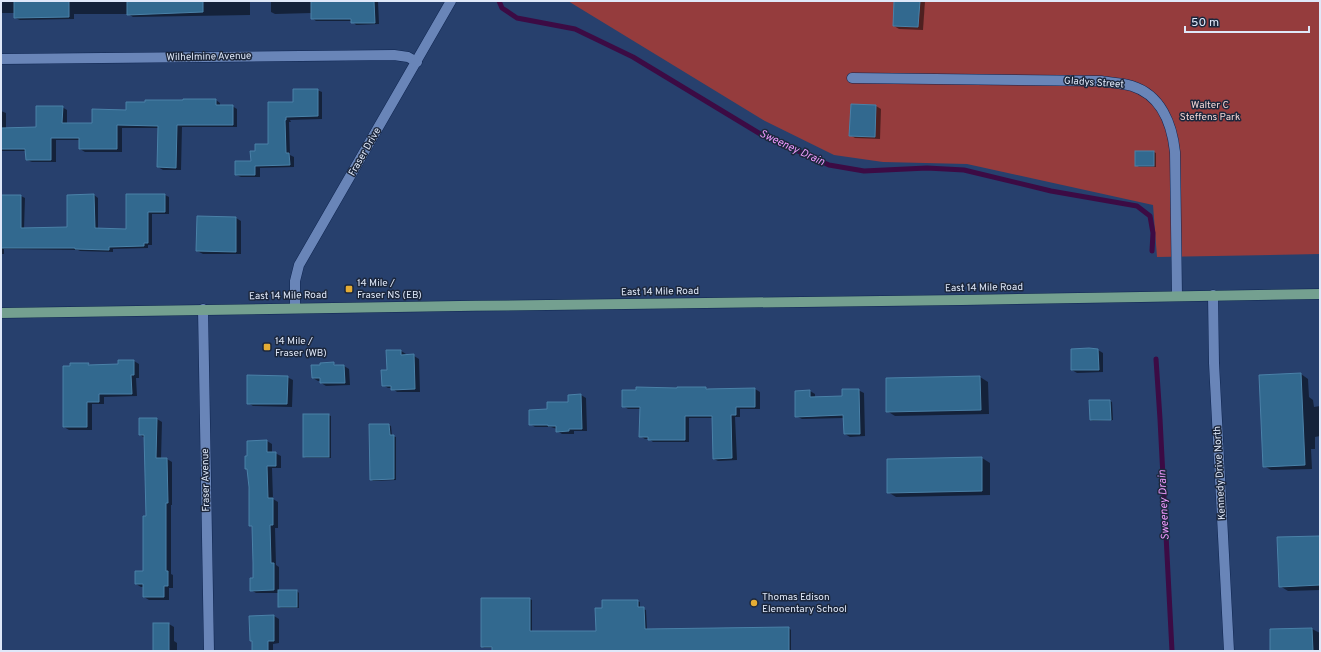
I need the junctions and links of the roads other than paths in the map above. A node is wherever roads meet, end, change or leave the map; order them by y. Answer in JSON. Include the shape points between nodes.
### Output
{"nodes":[{"id":1,"x":451,"y":1,"type":"edge"},
{"id":2,"x":1,"y":59,"type":"edge"},
{"id":3,"x":417,"y":62,"type":"junction"},
{"id":4,"x":852,"y":78,"type":"dead end"},
{"id":5,"x":1320,"y":294,"type":"edge"},
{"id":6,"x":1213,"y":295,"type":"junction"},
{"id":7,"x":1177,"y":296,"type":"junction"},
{"id":8,"x":295,"y":308,"type":"junction"},
{"id":9,"x":203,"y":309,"type":"junction"},
{"id":10,"x":1,"y":313,"type":"edge"},
{"id":11,"x":210,"y":651,"type":"edge"},
{"id":12,"x":1229,"y":651,"type":"edge"}],
"edges":[{"from":1,"to":3,"type":"street","name":"Fraser Drive"},
{"from":2,"to":3,"type":"street","name":"Wilhelmine Avenue","via":[[394,55],[408,57]]},
{"from":3,"to":8,"type":"street","name":"Fraser Drive","via":[[299,265],[295,281]]},
{"from":4,"to":7,"type":"street","name":"Gladys Street","via":[[1101,81],[1131,86],[1146,92],[1163,111],[1174,138]]},
{"from":5,"to":6,"type":"main road","name":"East 14 Mile Road"},
{"from":6,"to":7,"type":"main road","name":"East 14 Mile Road"},
{"from":6,"to":12,"type":"street","name":"Kennedy Drive North","via":[[1214,363]]},
{"from":7,"to":8,"type":"main road","name":"East 14 Mile Road"},
{"from":8,"to":9,"type":"main road","name":"East 14 Mile Road"},
{"from":9,"to":10,"type":"main road","name":"East 14 Mile Road"},
{"from":9,"to":11,"type":"street","name":"Fraser Avenue"}]}
